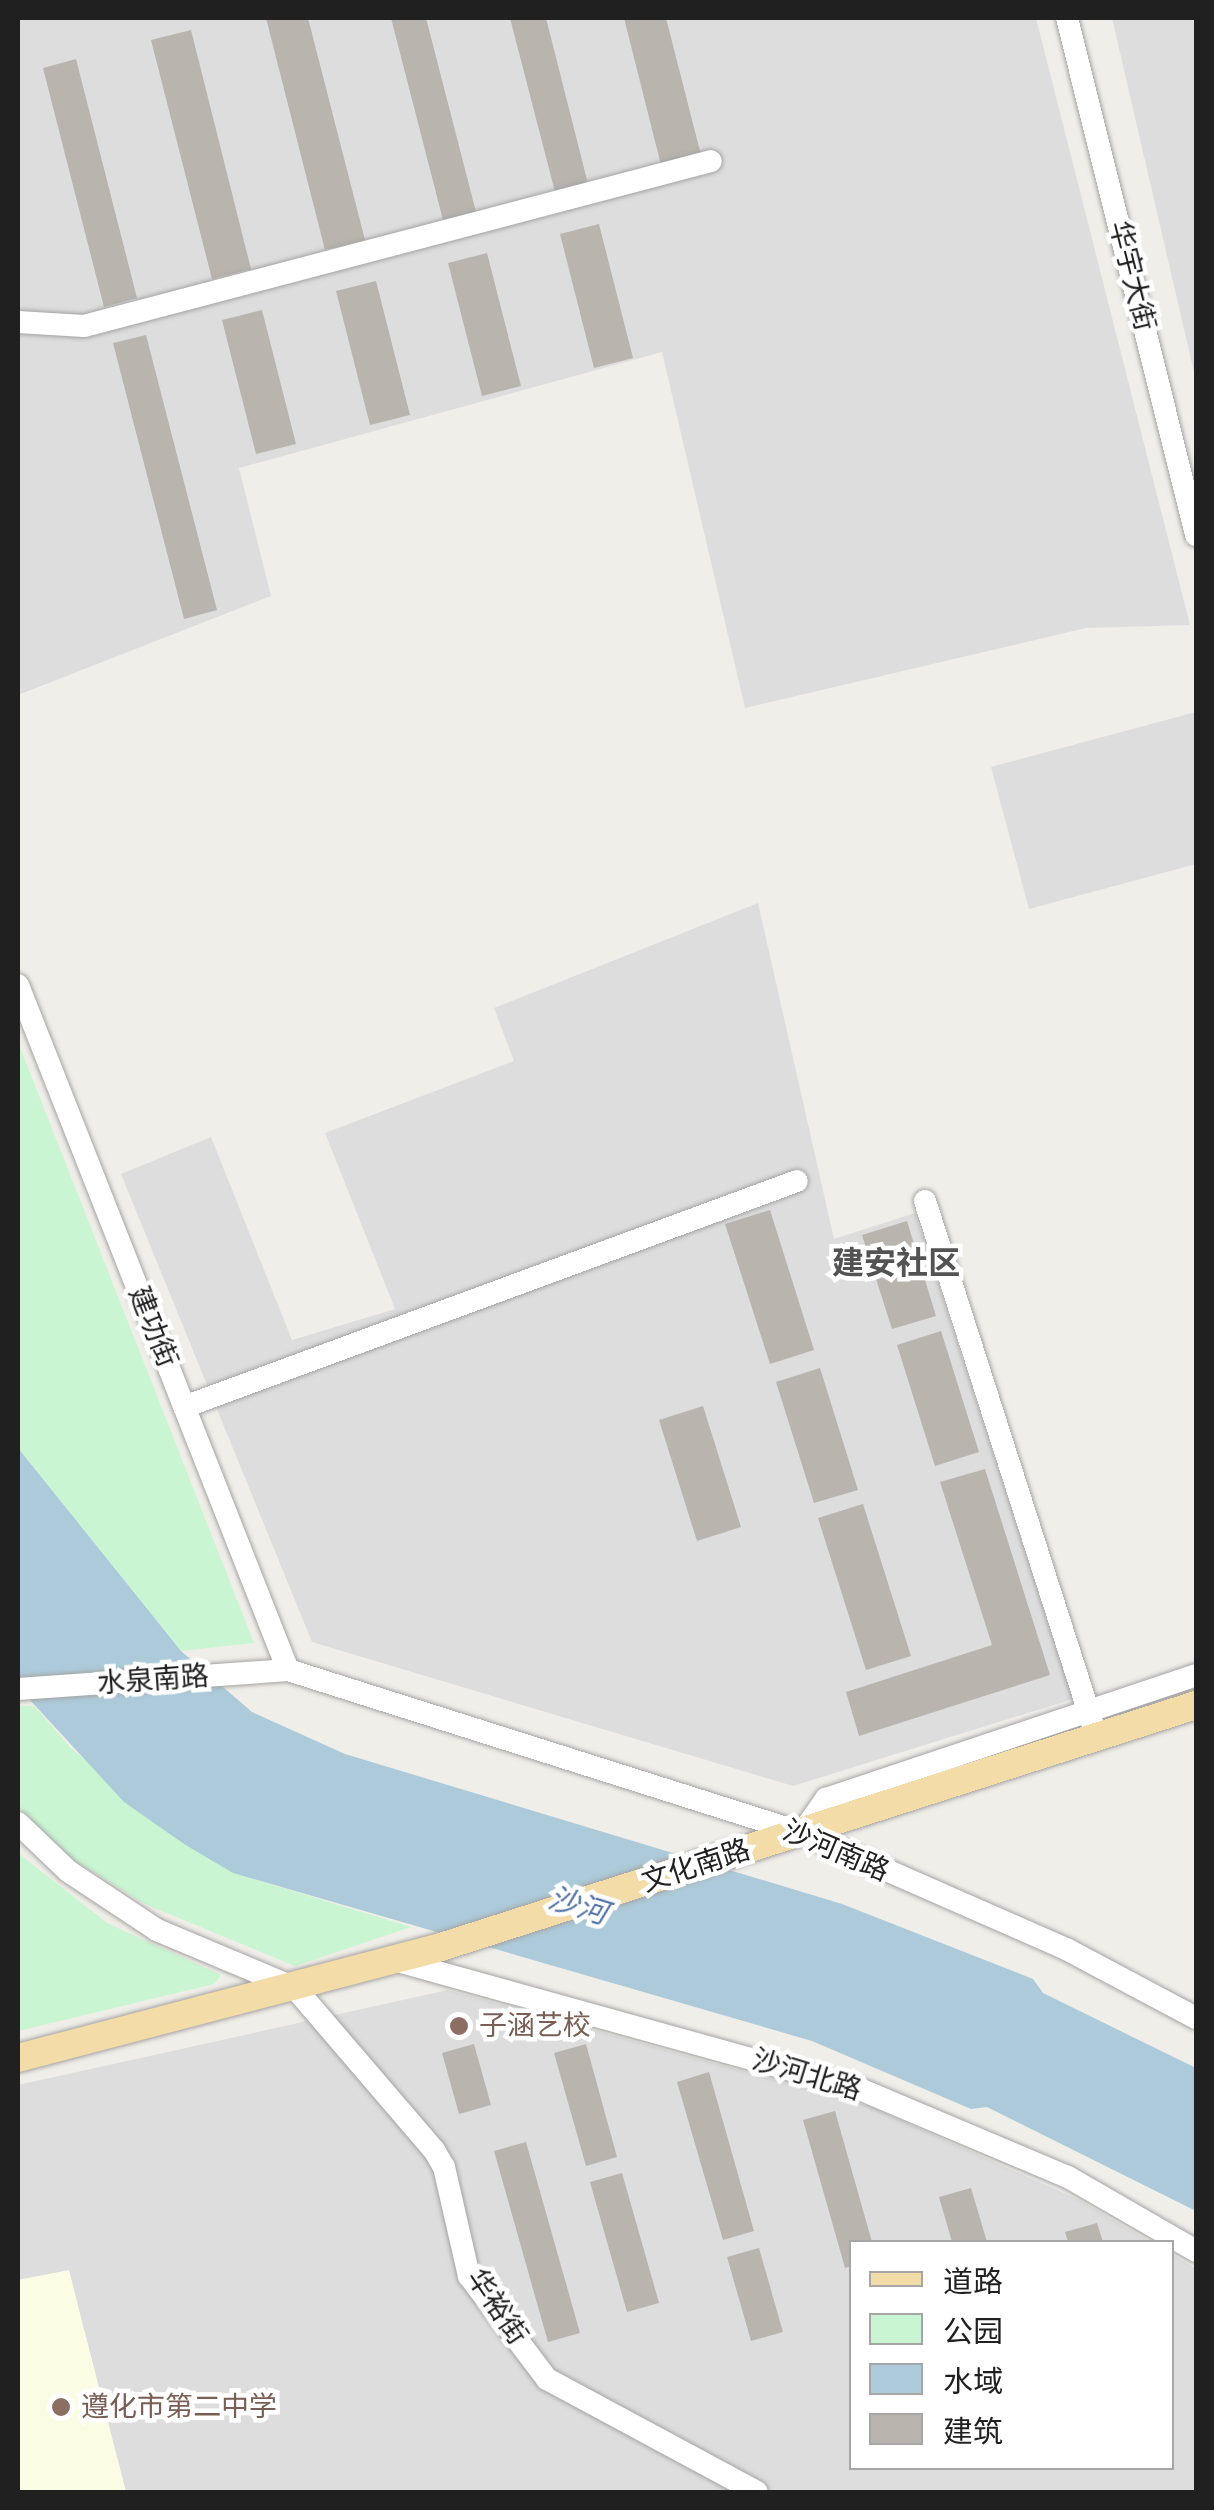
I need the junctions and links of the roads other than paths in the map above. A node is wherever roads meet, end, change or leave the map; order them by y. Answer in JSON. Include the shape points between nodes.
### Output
{"nodes":[{"id":1,"x":1067,"y":18,"type":"edge"},
{"id":2,"x":711,"y":161,"type":"dead end"},
{"id":3,"x":18,"y":322,"type":"edge"},
{"id":4,"x":1196,"y":535,"type":"edge"},
{"id":5,"x":18,"y":985,"type":"edge"},
{"id":6,"x":797,"y":1181,"type":"dead end"},
{"id":7,"x":925,"y":1201,"type":"dead end"},
{"id":8,"x":184,"y":1407,"type":"junction"},
{"id":9,"x":288,"y":1670,"type":"junction"},
{"id":10,"x":1196,"y":1675,"type":"edge"},
{"id":11,"x":18,"y":1689,"type":"edge"},
{"id":12,"x":1196,"y":1706,"type":"edge"},
{"id":13,"x":1097,"y":1738,"type":"junction"},
{"id":14,"x":18,"y":1823,"type":"edge"},
{"id":15,"x":802,"y":1833,"type":"junction"},
{"id":16,"x":394,"y":1960,"type":"junction"},
{"id":17,"x":294,"y":1988,"type":"junction"},
{"id":18,"x":1196,"y":2018,"type":"edge"},
{"id":19,"x":18,"y":2058,"type":"edge"},
{"id":20,"x":1196,"y":2251,"type":"edge"},
{"id":21,"x":757,"y":2492,"type":"edge"}],
"edges":[{"from":1,"to":4,"type":"street","name":"华宇大街"},
{"from":2,"to":3,"type":"street","via":[[84,326]]},
{"from":5,"to":8,"type":"street","name":"建功街"},
{"from":6,"to":8,"type":"street"},
{"from":7,"to":13,"type":"street"},
{"from":8,"to":9,"type":"street","name":"建功街"},
{"from":9,"to":11,"type":"street","name":"水泉南路"},
{"from":9,"to":15,"type":"street","name":"沙河南路"},
{"from":10,"to":15,"type":"street","via":[[826,1799]]},
{"from":12,"to":13,"type":"main road","name":"文化南路"},
{"from":13,"to":15,"type":"main road","name":"文化南路"},
{"from":14,"to":17,"type":"street","via":[[68,1871],[157,1930]]},
{"from":15,"to":16,"type":"main road","name":"文化南路"},
{"from":15,"to":18,"type":"street","name":"沙河南路","via":[[1068,1950]]},
{"from":16,"to":17,"type":"main road","name":"文化南路"},
{"from":16,"to":20,"type":"street","name":"沙河北路","via":[[857,2088],[1068,2177]]},
{"from":17,"to":19,"type":"main road","name":"文化南路"},
{"from":17,"to":21,"type":"street","name":"华裕街","via":[[434,2150],[444,2167],[469,2276],[547,2379]]}]}
